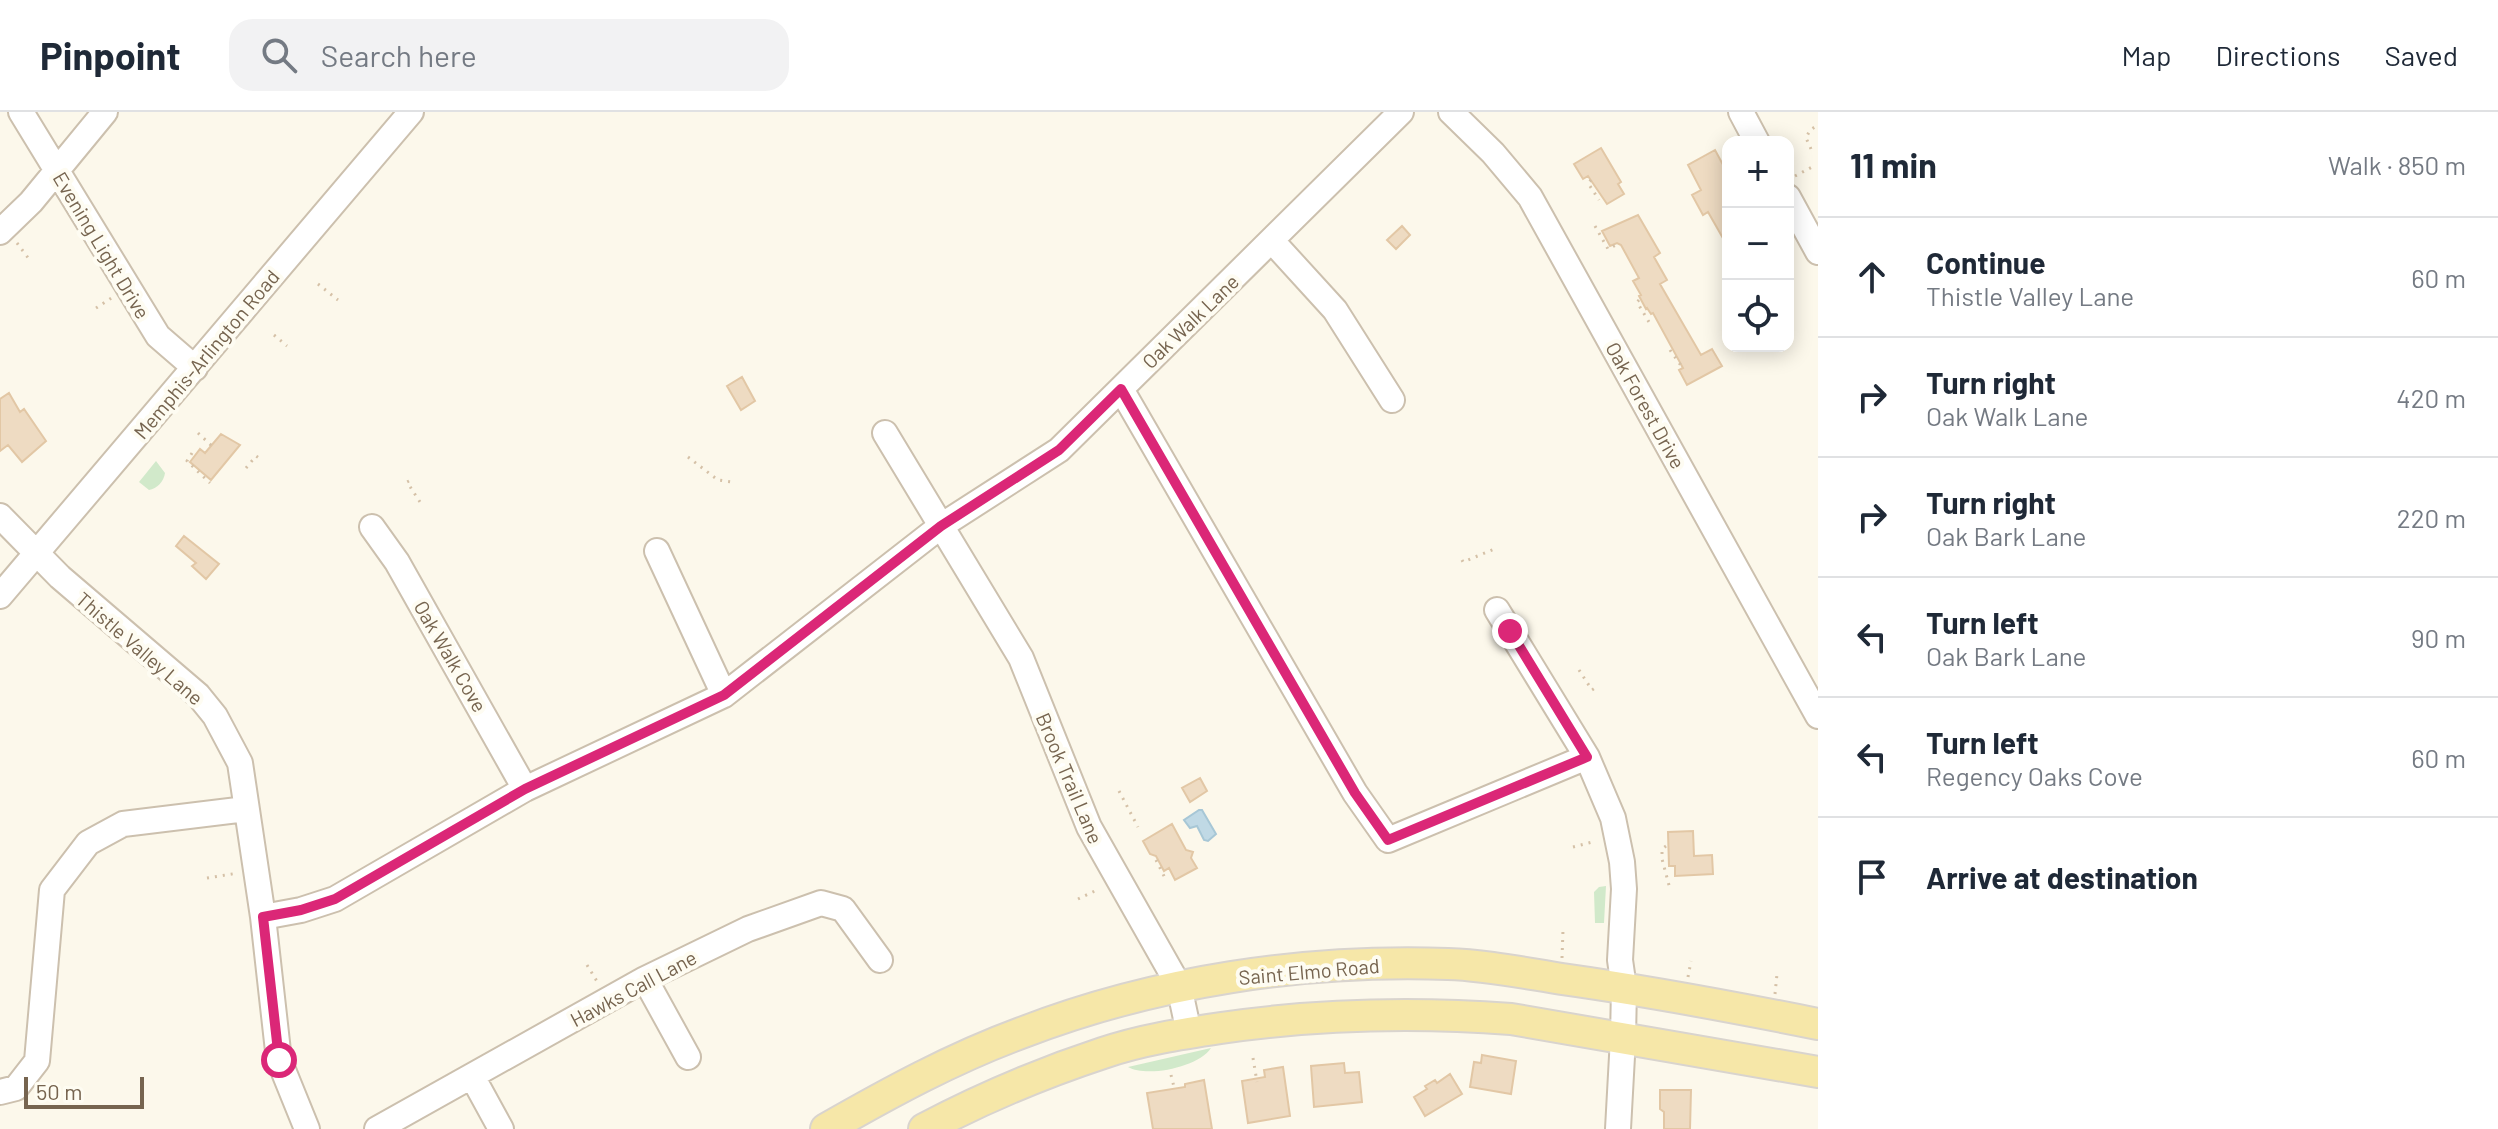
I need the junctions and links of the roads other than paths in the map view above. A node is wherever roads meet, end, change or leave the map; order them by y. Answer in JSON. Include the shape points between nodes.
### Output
{"nodes":[{"id":1,"x":21,"y":112,"type":"edge"},
{"id":2,"x":105,"y":112,"type":"edge"},
{"id":3,"x":411,"y":112,"type":"edge"},
{"id":4,"x":1401,"y":112,"type":"edge"},
{"id":5,"x":1451,"y":112,"type":"edge"},
{"id":6,"x":57,"y":170,"type":"junction"},
{"id":7,"x":1794,"y":192,"type":"edge"},
{"id":8,"x":8,"y":237,"type":"edge"},
{"id":9,"x":1272,"y":241,"type":"junction"},
{"id":10,"x":1818,"y":252,"type":"edge"},
{"id":11,"x":195,"y":368,"type":"junction"},
{"id":12,"x":1121,"y":389,"type":"junction"},
{"id":13,"x":1392,"y":400,"type":"dead end"},
{"id":14,"x":885,"y":433,"type":"dead end"},
{"id":15,"x":0,"y":516,"type":"edge"},
{"id":16,"x":941,"y":526,"type":"junction"},
{"id":17,"x":372,"y":527,"type":"dead end"},
{"id":18,"x":657,"y":551,"type":"dead end"},
{"id":19,"x":36,"y":554,"type":"junction"},
{"id":20,"x":0,"y":596,"type":"edge"},
{"id":21,"x":1497,"y":610,"type":"dead end"},
{"id":22,"x":724,"y":695,"type":"junction"},
{"id":23,"x":1818,"y":716,"type":"edge"},
{"id":24,"x":1587,"y":757,"type":"junction"},
{"id":25,"x":525,"y":789,"type":"junction"},
{"id":26,"x":246,"y":809,"type":"junction"},
{"id":27,"x":263,"y":917,"type":"junction"},
{"id":28,"x":880,"y":960,"type":"dead end"},
{"id":29,"x":645,"y":979,"type":"junction"},
{"id":30,"x":1179,"y":986,"type":"junction"},
{"id":31,"x":1624,"y":988,"type":"junction"},
{"id":32,"x":1818,"y":1024,"type":"edge"},
{"id":33,"x":1189,"y":1033,"type":"junction"},
{"id":34,"x":1623,"y":1038,"type":"junction"},
{"id":35,"x":688,"y":1057,"type":"dead end"},
{"id":36,"x":1818,"y":1072,"type":"edge"},
{"id":37,"x":472,"y":1076,"type":"junction"},
{"id":38,"x":0,"y":1092,"type":"edge"},
{"id":39,"x":307,"y":1129,"type":"edge"},
{"id":40,"x":377,"y":1129,"type":"edge"},
{"id":41,"x":501,"y":1129,"type":"edge"},
{"id":42,"x":826,"y":1129,"type":"edge"},
{"id":43,"x":924,"y":1129,"type":"edge"},
{"id":44,"x":1618,"y":1129,"type":"edge"}],
"edges":[{"from":1,"to":6,"type":"street","name":"Evening Light Drive"},
{"from":2,"to":6,"type":"street"},
{"from":3,"to":11,"type":"street","name":"Memphis-Arlington Road"},
{"from":4,"to":9,"type":"street","name":"Oak Walk Lane"},
{"from":5,"to":23,"type":"street","name":"Oak Forest Drive","via":[[1530,197]]},
{"from":6,"to":8,"type":"street"},
{"from":6,"to":11,"type":"street","name":"Evening Light Drive","via":[[158,336]]},
{"from":7,"to":10,"type":"street"},
{"from":9,"to":12,"type":"street","name":"Oak Walk Lane"},
{"from":9,"to":13,"type":"street","via":[[1335,310]]},
{"from":11,"to":19,"type":"street","name":"Memphis-Arlington Road"},
{"from":12,"to":16,"type":"street","name":"Oak Walk Lane","via":[[1059,450]]},
{"from":12,"to":24,"type":"street","via":[[1355,793],[1388,840]]},
{"from":14,"to":16,"type":"street","name":"Brook Trail Lane"},
{"from":15,"to":19,"type":"street","name":"Thistle Valley Lane"},
{"from":16,"to":22,"type":"street","name":"Oak Walk Lane"},
{"from":16,"to":30,"type":"street","name":"Brook Trail Lane","via":[[1021,658],[1089,827]]},
{"from":17,"to":25,"type":"street","name":"Oak Walk Cove"},
{"from":18,"to":22,"type":"street"},
{"from":19,"to":20,"type":"street","name":"Memphis-Arlington Road"},
{"from":19,"to":26,"type":"street","name":"Thistle Valley Lane","via":[[207,706],[240,763]]},
{"from":21,"to":24,"type":"street"},
{"from":22,"to":25,"type":"street","name":"Oak Walk Lane"},
{"from":24,"to":31,"type":"street","via":[[1613,818],[1622,862]]},
{"from":25,"to":27,"type":"street","name":"Oak Walk Lane","via":[[335,899]]},
{"from":26,"to":27,"type":"street","name":"Thistle Valley Lane"},
{"from":26,"to":38,"type":"street","via":[[123,824],[88,843],[52,890],[37,1061],[16,1088]]},
{"from":27,"to":39,"type":"street","name":"Thistle Valley Lane","via":[[279,1060]]},
{"from":28,"to":29,"type":"street","name":"Hawks Call Lane","via":[[843,909],[821,903],[748,929]]},
{"from":29,"to":35,"type":"street"},
{"from":29,"to":37,"type":"street","name":"Hawks Call Lane"},
{"from":30,"to":31,"type":"main road","name":"Saint Elmo Road","via":[[1299,969],[1449,964]]},
{"from":30,"to":33,"type":"street","name":"Brook Trail Lane"},
{"from":30,"to":42,"type":"main road","name":"Saint Elmo Road","via":[[1021,1033],[930,1072]]},
{"from":31,"to":32,"type":"main road","name":"Saint Elmo Road"},
{"from":31,"to":34,"type":"street"},
{"from":33,"to":34,"type":"main road","via":[[1342,1015],[1464,1015]]},
{"from":33,"to":43,"type":"main road","via":[[1103,1053]]},
{"from":34,"to":36,"type":"main road"},
{"from":34,"to":44,"type":"street"},
{"from":37,"to":40,"type":"street","name":"Hawks Call Lane"},
{"from":37,"to":41,"type":"street"}]}
